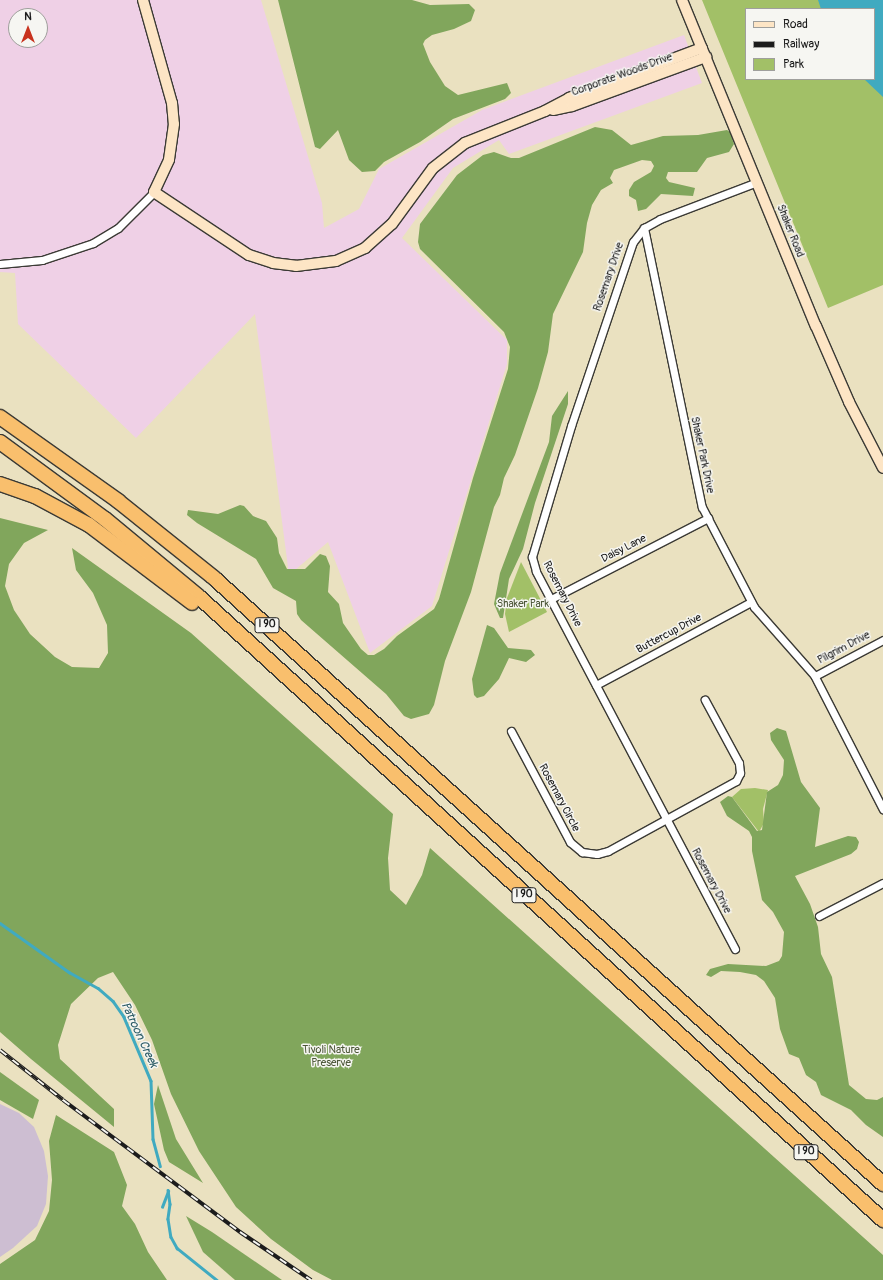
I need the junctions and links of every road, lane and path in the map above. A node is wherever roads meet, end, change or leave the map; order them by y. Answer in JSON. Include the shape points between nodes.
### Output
{"nodes":[{"id":1,"x":143,"y":0,"type":"edge"},
{"id":2,"x":682,"y":0,"type":"edge"},
{"id":3,"x":702,"y":48,"type":"junction"},
{"id":4,"x":706,"y":57,"type":"junction"},
{"id":5,"x":545,"y":111,"type":"junction"},
{"id":6,"x":757,"y":182,"type":"junction"},
{"id":7,"x":154,"y":192,"type":"junction"},
{"id":8,"x":644,"y":228,"type":"junction"},
{"id":9,"x":0,"y":264,"type":"edge"},
{"id":10,"x":0,"y":417,"type":"edge"},
{"id":11,"x":0,"y":442,"type":"edge"},
{"id":12,"x":883,"y":468,"type":"edge"},
{"id":13,"x":0,"y":484,"type":"edge"},
{"id":14,"x":708,"y":518,"type":"junction"},
{"id":15,"x":551,"y":599,"type":"junction"},
{"id":16,"x":751,"y":602,"type":"junction"},
{"id":17,"x":883,"y":640,"type":"edge"},
{"id":18,"x":815,"y":676,"type":"junction"},
{"id":19,"x":286,"y":677,"type":"junction"},
{"id":20,"x":596,"y":685,"type":"junction"},
{"id":21,"x":705,"y":700,"type":"dead end"},
{"id":22,"x":512,"y":731,"type":"dead end"},
{"id":23,"x":883,"y":809,"type":"edge"},
{"id":24,"x":666,"y":819,"type":"junction"},
{"id":25,"x":883,"y":883,"type":"edge"},
{"id":26,"x":819,"y":916,"type":"dead end"},
{"id":27,"x":735,"y":949,"type":"dead end"},
{"id":28,"x":883,"y":1184,"type":"edge"},
{"id":29,"x":850,"y":1192,"type":"junction"},
{"id":30,"x":883,"y":1220,"type":"edge"},
{"id":31,"x":883,"y":1230,"type":"edge"}],
"edges":[{"from":1,"to":7,"type":"street","via":[[172,103],[174,124],[169,160]]},
{"from":2,"to":3,"type":"street","name":"Shaker Road"},
{"from":3,"to":4,"type":"street","name":"Shaker Road"},
{"from":3,"to":5,"type":"street","name":"Corporate Woods Drive","via":[[569,98]]},
{"from":4,"to":5,"type":"street","name":"Corporate Woods Drive","via":[[572,106]]},
{"from":4,"to":6,"type":"street","name":"Shaker Road"},
{"from":5,"to":7,"type":"street","name":"Corporate Woods Drive","via":[[478,137],[451,152],[428,174],[380,236],[355,253],[326,264],[296,266],[257,258],[234,246]]},
{"from":6,"to":8,"type":"street","via":[[660,219]]},
{"from":6,"to":12,"type":"street","name":"Shaker Road","via":[[832,366]]},
{"from":7,"to":9,"type":"street","via":[[118,228],[92,243],[42,260]]},
{"from":8,"to":14,"type":"street","name":"Shaker Park Drive","via":[[697,490]]},
{"from":8,"to":15,"type":"street","name":"Rosemary Drive","via":[[635,238],[628,253],[533,551],[534,566]]},
{"from":10,"to":28,"type":"highway","number":"I 90","via":[[118,501],[234,596]]},
{"from":11,"to":19,"type":"highway","number":"I 90","via":[[136,544]]},
{"from":13,"to":19,"type":"highway","via":[[54,505],[106,536]]},
{"from":14,"to":15,"type":"street","name":"Daisy Lane"},
{"from":14,"to":16,"type":"street","name":"Shaker Park Drive"},
{"from":15,"to":20,"type":"street","name":"Rosemary Drive"},
{"from":16,"to":18,"type":"street","name":"Shaker Park Drive"},
{"from":16,"to":20,"type":"street","name":"Buttercup Drive"},
{"from":17,"to":18,"type":"street","name":"Pilgrim Drive"},
{"from":18,"to":23,"type":"street","name":"Shaker Park Drive"},
{"from":19,"to":29,"type":"highway","number":"I 90"},
{"from":20,"to":24,"type":"street","name":"Rosemary Drive"},
{"from":21,"to":24,"type":"street","name":"Rosemary Circle","via":[[739,764],[739,775],[732,784]]},
{"from":22,"to":24,"type":"street","name":"Rosemary Circle","via":[[568,839],[578,850],[589,854],[605,852]]},
{"from":24,"to":27,"type":"street","name":"Rosemary Drive"},
{"from":25,"to":26,"type":"street"},
{"from":29,"to":30,"type":"highway","number":"I 90"},
{"from":29,"to":31,"type":"highway"}]}
